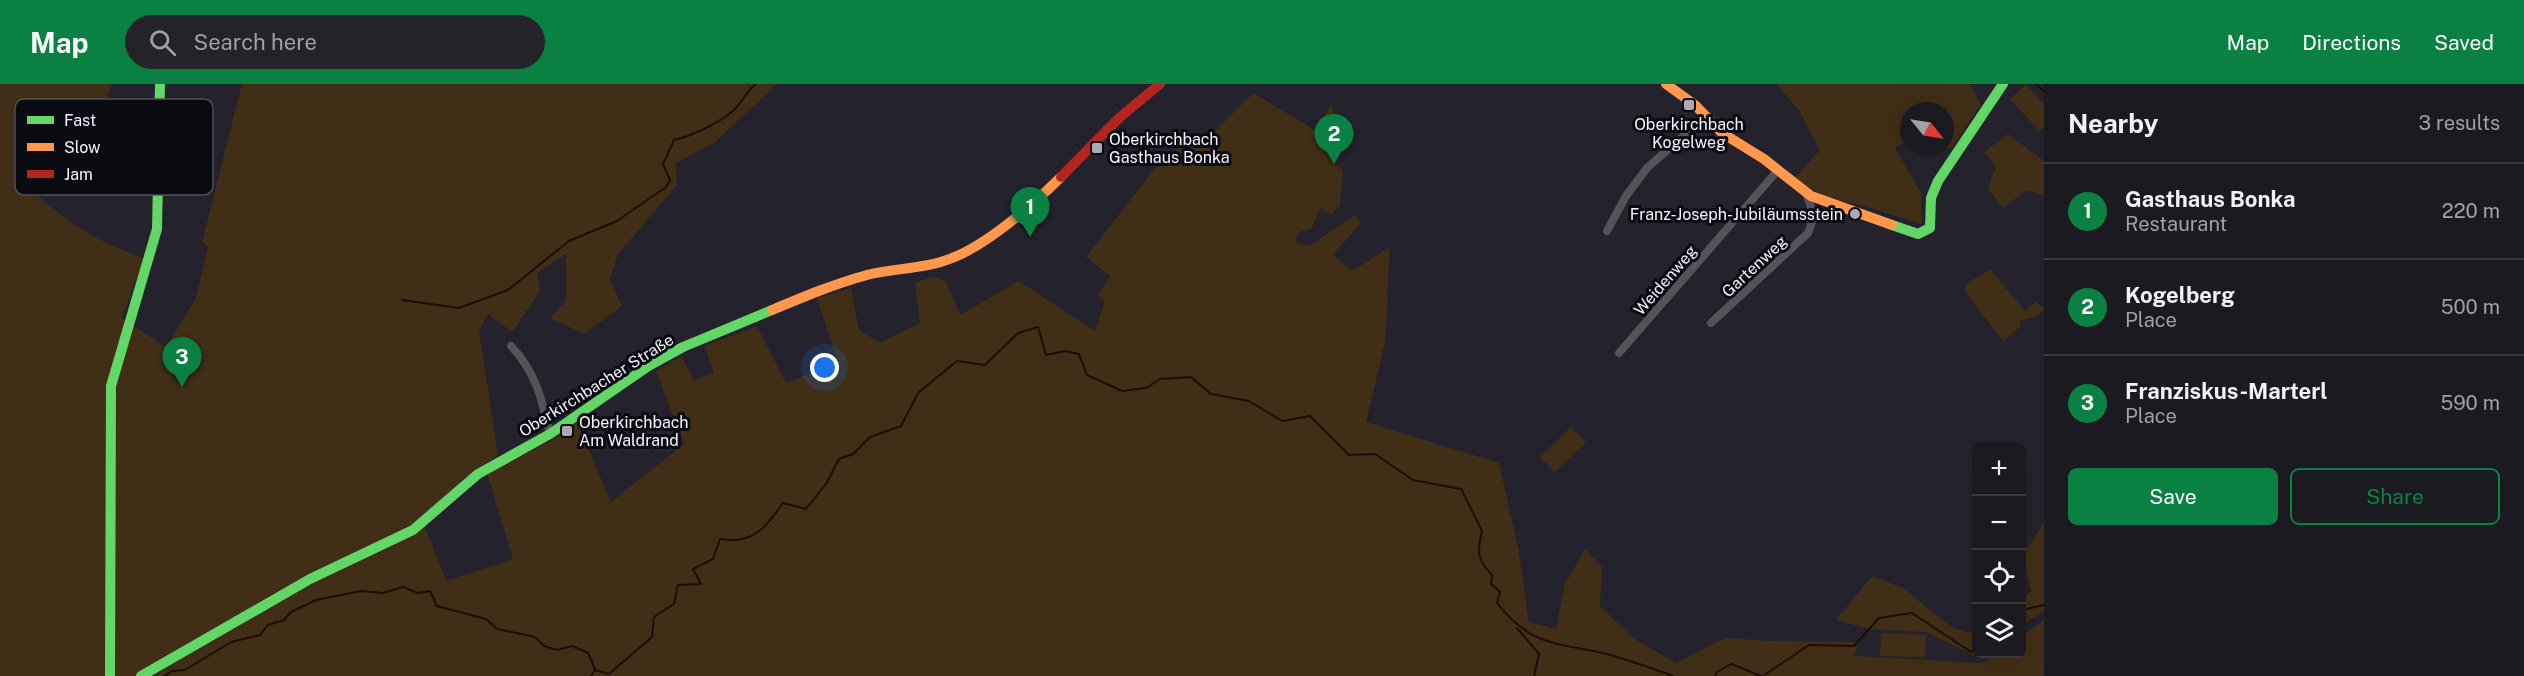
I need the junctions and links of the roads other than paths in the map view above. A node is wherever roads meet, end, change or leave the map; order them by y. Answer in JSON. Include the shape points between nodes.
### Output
{"nodes":[{"id":1,"x":160,"y":84,"type":"edge"},
{"id":2,"x":1160,"y":84,"type":"edge"},
{"id":3,"x":1666,"y":84,"type":"edge"},
{"id":4,"x":2003,"y":84,"type":"edge"},
{"id":5,"x":160,"y":99,"type":"edge"},
{"id":6,"x":1706,"y":116,"type":"junction"},
{"id":7,"x":1778,"y":170,"type":"junction"},
{"id":8,"x":1806,"y":193,"type":"junction"},
{"id":9,"x":158,"y":195,"type":"edge"},
{"id":10,"x":1607,"y":231,"type":"dead end"},
{"id":11,"x":1711,"y":323,"type":"dead end"},
{"id":12,"x":511,"y":346,"type":"dead end"},
{"id":13,"x":1619,"y":353,"type":"dead end"},
{"id":14,"x":550,"y":435,"type":"junction"},
{"id":15,"x":110,"y":676,"type":"edge"},
{"id":16,"x":141,"y":676,"type":"edge"}],
"edges":[{"from":1,"to":5,"type":"street"},
{"from":2,"to":14,"type":"street","name":"Oberkirchbacher Straße","via":[[1119,118],[1046,192],[977,246],[951,259],[877,273],[815,292],[683,347],[650,365]]},
{"from":3,"to":6,"type":"street"},
{"from":4,"to":8,"type":"street","via":[[1933,190],[1928,232],[1912,234]]},
{"from":6,"to":7,"type":"street","via":[[1730,139]]},
{"from":6,"to":10,"type":"street","via":[[1647,168]]},
{"from":7,"to":8,"type":"street"},
{"from":7,"to":13,"type":"street","name":"Weidenweg"},
{"from":8,"to":11,"type":"street","name":"Gartenweg","via":[[1814,215],[1808,233]]},
{"from":9,"to":15,"type":"street","via":[[158,229],[111,386]]},
{"from":12,"to":14,"type":"street","via":[[527,362],[541,396]]},
{"from":14,"to":16,"type":"street","name":"Oberkirchbacher Straße","via":[[470,479],[413,531],[310,579]]}]}
